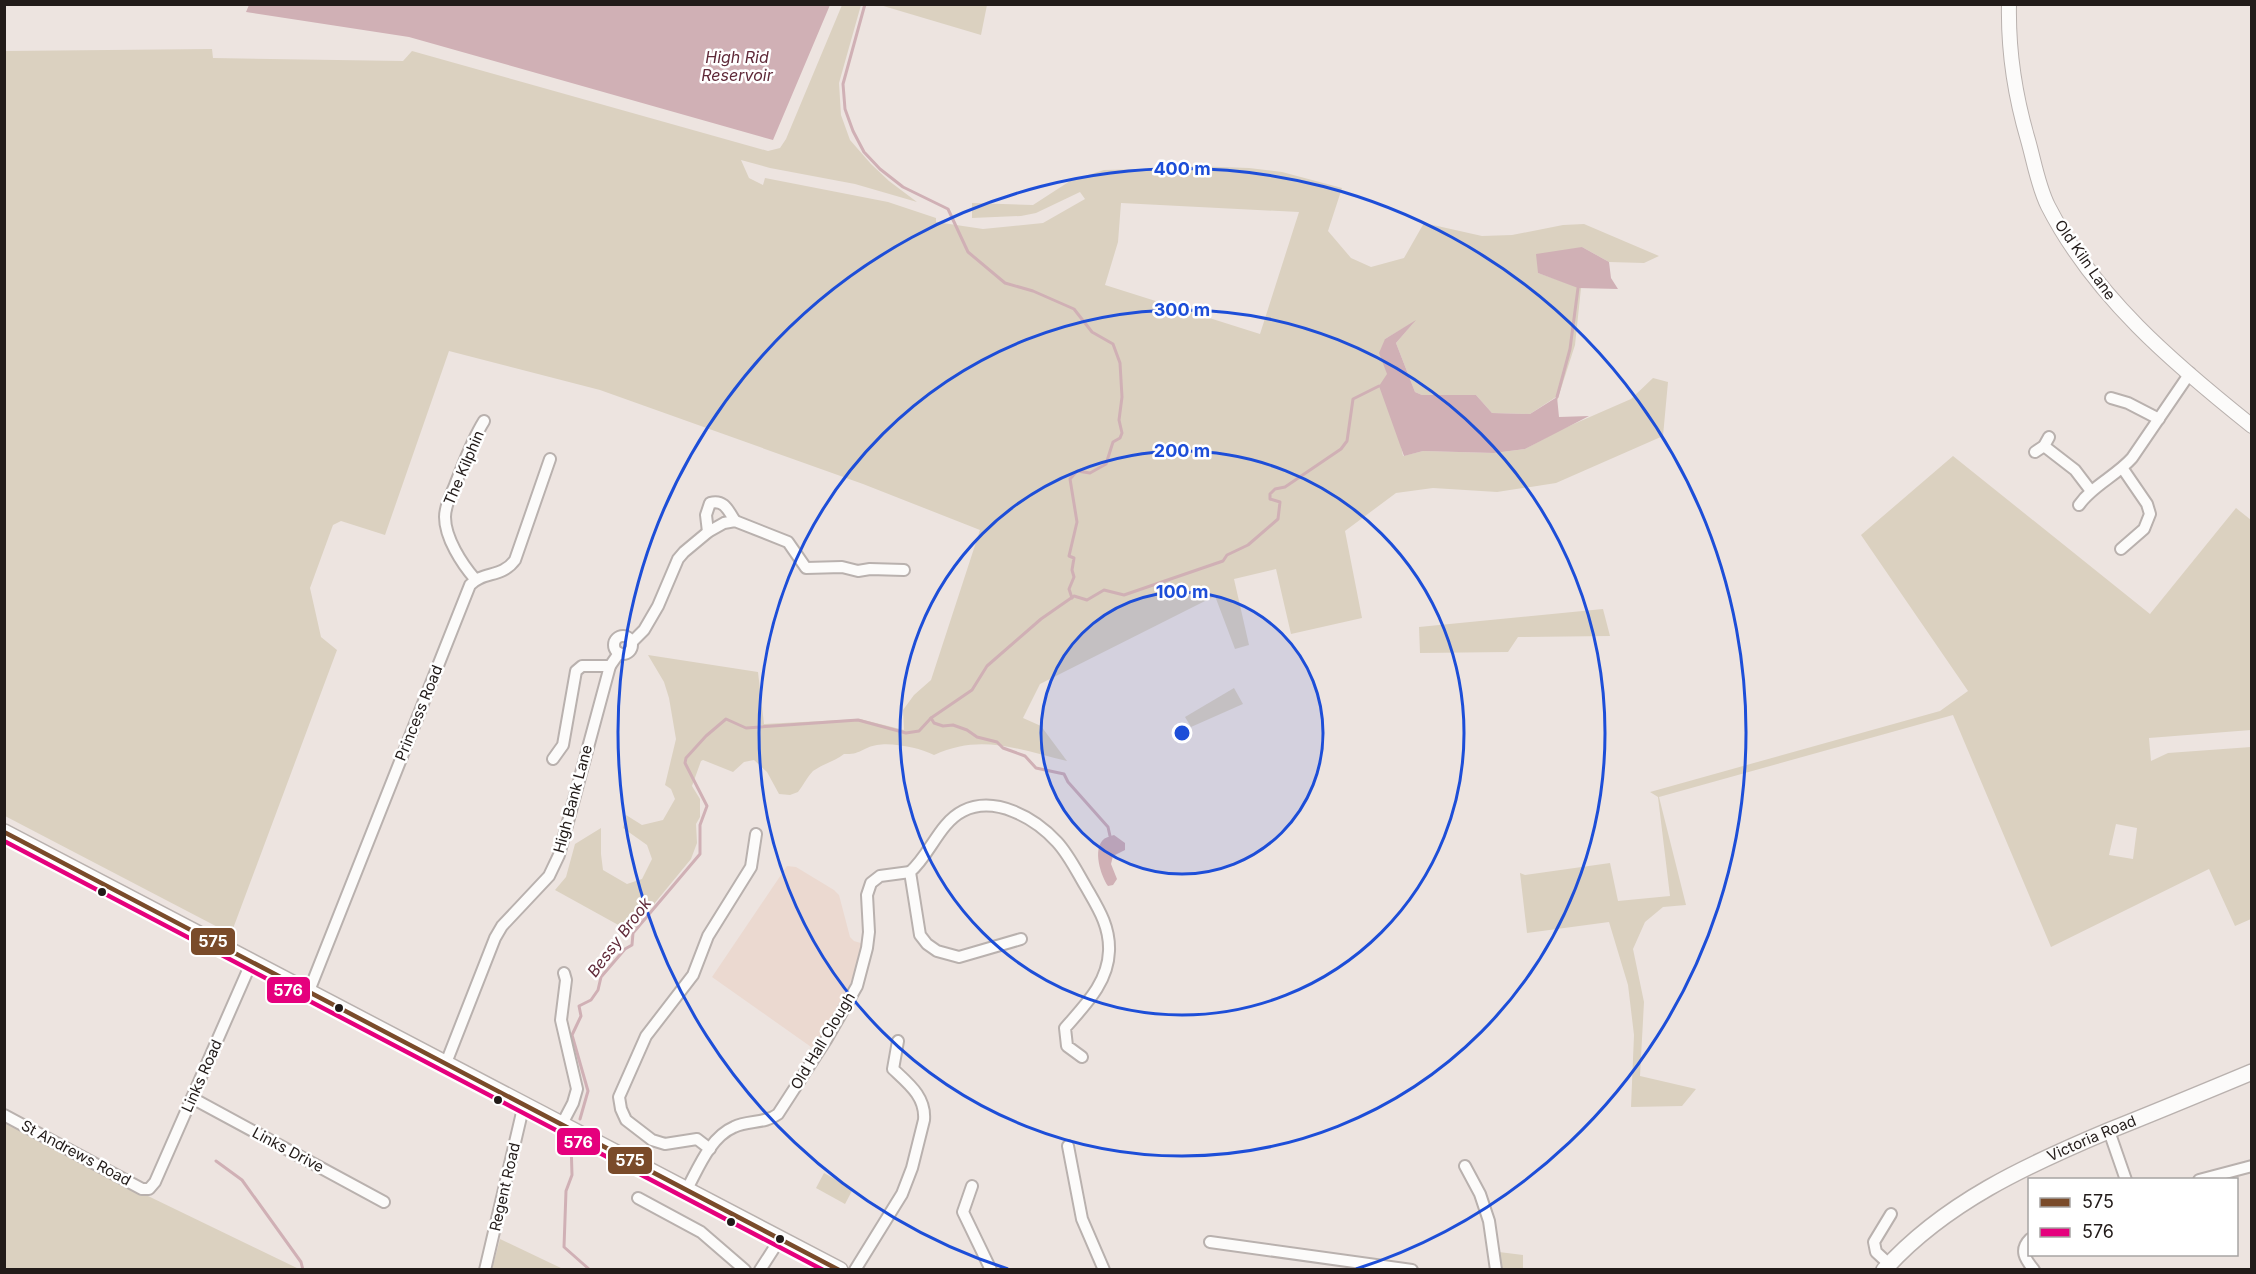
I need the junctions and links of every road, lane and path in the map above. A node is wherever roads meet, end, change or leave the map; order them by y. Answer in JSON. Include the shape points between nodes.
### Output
{"nodes":[{"id":1,"x":2009,"y":4,"type":"edge"},
{"id":2,"x":2190,"y":373,"type":"junction"},
{"id":3,"x":2111,"y":398,"type":"dead end"},
{"id":4,"x":2159,"y":419,"type":"junction"},
{"id":5,"x":484,"y":420,"type":"dead end"},
{"id":6,"x":2252,"y":426,"type":"edge"},
{"id":7,"x":2043,"y":445,"type":"dead end"},
{"id":8,"x":550,"y":459,"type":"dead end"},
{"id":9,"x":2123,"y":469,"type":"junction"},
{"id":10,"x":2091,"y":491,"type":"junction"},
{"id":11,"x":2079,"y":505,"type":"dead end"},
{"id":12,"x":735,"y":521,"type":"junction"},
{"id":13,"x":708,"y":532,"type":"junction"},
{"id":14,"x":2121,"y":549,"type":"dead end"},
{"id":15,"x":904,"y":570,"type":"dead end"},
{"id":16,"x":475,"y":579,"type":"junction"},
{"id":17,"x":610,"y":666,"type":"junction"},
{"id":18,"x":553,"y":759,"type":"dead end"},
{"id":19,"x":4,"y":832,"type":"edge"},
{"id":20,"x":756,"y":834,"type":"dead end"},
{"id":21,"x":910,"y":872,"type":"junction"},
{"id":22,"x":1021,"y":939,"type":"dead end"},
{"id":23,"x":252,"y":961,"type":"junction"},
{"id":24,"x":563,"y":971,"type":"dead end"},
{"id":25,"x":309,"y":991,"type":"junction"},
{"id":26,"x":898,"y":1041,"type":"dead end"},
{"id":27,"x":1082,"y":1057,"type":"dead end"},
{"id":28,"x":446,"y":1063,"type":"junction"},
{"id":29,"x":2252,"y":1072,"type":"edge"},
{"id":30,"x":192,"y":1098,"type":"junction"},
{"id":31,"x":524,"y":1104,"type":"junction"},
{"id":32,"x":4,"y":1114,"type":"edge"},
{"id":33,"x":562,"y":1124,"type":"junction"},
{"id":34,"x":2109,"y":1131,"type":"junction"},
{"id":35,"x":1068,"y":1146,"type":"dead end"},
{"id":36,"x":710,"y":1149,"type":"junction"},
{"id":37,"x":1466,"y":1166,"type":"dead end"},
{"id":38,"x":2252,"y":1166,"type":"edge"},
{"id":39,"x":2126,"y":1178,"type":"edge"},
{"id":40,"x":2203,"y":1178,"type":"edge"},
{"id":41,"x":972,"y":1186,"type":"dead end"},
{"id":42,"x":149,"y":1189,"type":"joint"},
{"id":43,"x":687,"y":1189,"type":"junction"},
{"id":44,"x":384,"y":1202,"type":"dead end"},
{"id":45,"x":642,"y":1204,"type":"dead end"},
{"id":46,"x":1892,"y":1215,"type":"dead end"},
{"id":47,"x":780,"y":1239,"type":"junction"},
{"id":48,"x":2028,"y":1240,"type":"edge"},
{"id":49,"x":1210,"y":1242,"type":"dead end"},
{"id":50,"x":1887,"y":1267,"type":"edge"},
{"id":51,"x":485,"y":1269,"type":"edge"},
{"id":52,"x":745,"y":1269,"type":"edge"},
{"id":53,"x":760,"y":1269,"type":"edge"},
{"id":54,"x":840,"y":1269,"type":"edge"},
{"id":55,"x":855,"y":1269,"type":"edge"},
{"id":56,"x":991,"y":1269,"type":"edge"},
{"id":57,"x":1104,"y":1269,"type":"edge"},
{"id":58,"x":1412,"y":1269,"type":"edge"},
{"id":59,"x":1496,"y":1269,"type":"edge"},
{"id":60,"x":2034,"y":1269,"type":"edge"}],
"edges":[{"from":1,"to":2,"type":"main road","name":"Old Kiln Lane","via":[[2012,68],[2019,107],[2047,204],[2101,287]]},
{"from":2,"to":4,"type":"street"},
{"from":2,"to":6,"type":"main road","name":"Old Kiln Lane"},
{"from":3,"to":4,"type":"street","via":[[2129,399]]},
{"from":4,"to":9,"type":"street"},
{"from":5,"to":16,"type":"street","name":"The Kilphin","via":[[467,451],[445,516],[450,537]]},
{"from":7,"to":10,"type":"street","via":[[2075,470]]},
{"from":8,"to":16,"type":"street","via":[[514,560],[503,571]]},
{"from":9,"to":10,"type":"street"},
{"from":9,"to":14,"type":"street","via":[[2150,514],[2134,543]]},
{"from":10,"to":11,"type":"street"},
{"from":12,"to":13,"type":"street","name":"High Bank Lane"},
{"from":12,"to":13,"type":"street","via":[[722,503],[710,503],[706,514]]},
{"from":12,"to":15,"type":"street","via":[[788,542],[806,568]]},
{"from":13,"to":17,"type":"street","name":"High Bank Lane","via":[[678,559],[644,630],[632,642],[626,636],[617,637],[614,646],[619,653]]},
{"from":16,"to":25,"type":"street","name":"Princess Road"},
{"from":17,"to":18,"type":"street","via":[[591,664],[576,671],[563,745]]},
{"from":17,"to":28,"type":"street","name":"High Bank Lane","via":[[559,855],[549,876],[495,938]]},
{"from":19,"to":23,"type":"highway"},
{"from":20,"to":36,"type":"street","via":[[751,867],[708,936],[693,975],[646,1036],[620,1096],[626,1120],[652,1140],[665,1144],[697,1139]]},
{"from":21,"to":22,"type":"street","via":[[920,935],[937,951],[959,957]]},
{"from":21,"to":27,"type":"street","via":[[925,858],[952,819],[974,808],[997,807],[1022,815],[1058,843],[1103,915],[1108,937],[1108,959],[1098,989],[1065,1028],[1066,1046]]},
{"from":21,"to":36,"type":"street","name":"Old Hall Clough","via":[[880,876],[871,883],[867,895],[866,956],[857,986],[778,1114],[769,1120],[733,1127]]},
{"from":23,"to":25,"type":"highway"},
{"from":23,"to":30,"type":"street","name":"Links Road"},
{"from":24,"to":33,"type":"street","via":[[566,980],[561,1020],[577,1089]]},
{"from":25,"to":28,"type":"highway"},
{"from":26,"to":55,"type":"street","via":[[893,1069],[918,1095],[924,1120],[902,1194]]},
{"from":28,"to":31,"type":"highway"},
{"from":29,"to":34,"type":"highway","name":"Victoria Road"},
{"from":30,"to":42,"type":"street","name":"Links Road"},
{"from":30,"to":44,"type":"street","name":"Links Drive"},
{"from":31,"to":33,"type":"highway"},
{"from":31,"to":51,"type":"street","name":"Regent Road"},
{"from":32,"to":42,"type":"street","name":"St Andrews Road","via":[[142,1189]]},
{"from":33,"to":43,"type":"highway"},
{"from":34,"to":39,"type":"street"},
{"from":34,"to":50,"type":"highway","name":"Victoria Road","via":[[2001,1180],[1955,1208]]},
{"from":35,"to":57,"type":"street","via":[[1082,1219]]},
{"from":36,"to":43,"type":"street","name":"Old Hall Clough"},
{"from":37,"to":59,"type":"street","via":[[1489,1221]]},
{"from":38,"to":40,"type":"street"},
{"from":41,"to":56,"type":"street","via":[[963,1212]]},
{"from":43,"to":47,"type":"highway"},
{"from":45,"to":52,"type":"street","via":[[702,1232]]},
{"from":46,"to":50,"type":"street","via":[[1874,1242]]},
{"from":47,"to":53,"type":"street"},
{"from":47,"to":54,"type":"highway"},
{"from":48,"to":60,"type":"street","via":[[2024,1257]]},
{"from":49,"to":58,"type":"street"}]}
